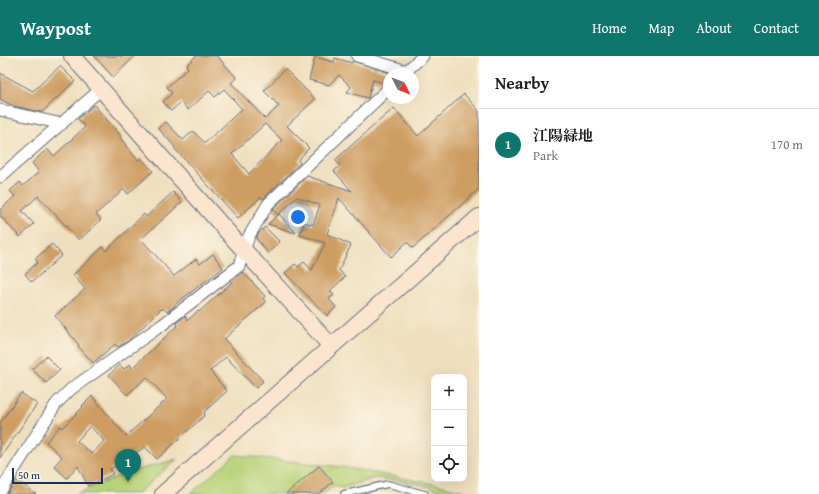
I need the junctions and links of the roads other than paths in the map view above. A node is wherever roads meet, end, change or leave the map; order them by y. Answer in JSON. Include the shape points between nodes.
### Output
{"nodes":[{"id":1,"x":72,"y":56,"type":"edge"},
{"id":2,"x":357,"y":56,"type":"edge"},
{"id":3,"x":423,"y":56,"type":"edge"},
{"id":4,"x":391,"y":68,"type":"edge"},
{"id":5,"x":410,"y":68,"type":"edge"},
{"id":6,"x":101,"y":89,"type":"junction"},
{"id":7,"x":383,"y":94,"type":"edge"},
{"id":8,"x":0,"y":110,"type":"edge"},
{"id":9,"x":62,"y":124,"type":"junction"},
{"id":10,"x":0,"y":178,"type":"edge"},
{"id":11,"x":479,"y":217,"type":"edge"},
{"id":12,"x":244,"y":250,"type":"junction"},
{"id":13,"x":331,"y":346,"type":"junction"},
{"id":14,"x":0,"y":492,"type":"edge"},
{"id":15,"x":163,"y":494,"type":"edge"},
{"id":16,"x":344,"y":494,"type":"edge"},
{"id":17,"x":425,"y":494,"type":"edge"}],
"edges":[{"from":1,"to":6,"type":"street"},
{"from":2,"to":4,"type":"street"},
{"from":3,"to":5,"type":"street"},
{"from":6,"to":9,"type":"street"},
{"from":6,"to":12,"type":"street"},
{"from":7,"to":12,"type":"street","via":[[268,204],[249,236]]},
{"from":8,"to":9,"type":"street"},
{"from":9,"to":10,"type":"street"},
{"from":11,"to":13,"type":"street"},
{"from":12,"to":13,"type":"street"},
{"from":12,"to":14,"type":"street","via":[[238,266],[162,325],[71,389],[56,404]]},
{"from":13,"to":15,"type":"street"},
{"from":16,"to":17,"type":"lane","via":[[388,484]]}]}
